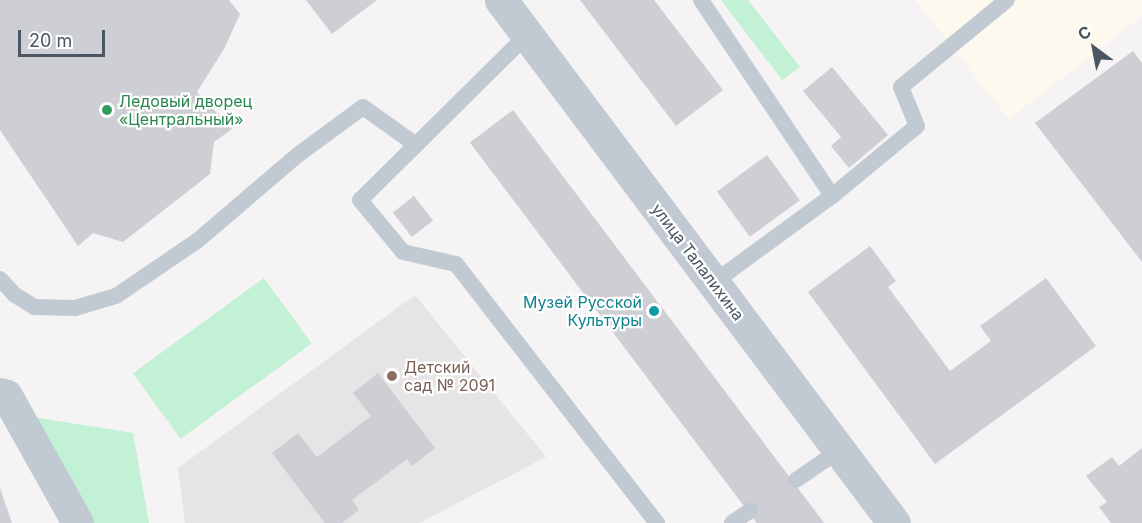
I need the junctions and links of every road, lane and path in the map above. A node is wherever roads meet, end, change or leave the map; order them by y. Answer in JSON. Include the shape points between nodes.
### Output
{"nodes":[{"id":1,"x":501,"y":0,"type":"edge"},
{"id":2,"x":701,"y":0,"type":"edge"},
{"id":3,"x":1007,"y":0,"type":"edge"},
{"id":4,"x":528,"y":34,"type":"junction"},
{"id":5,"x":416,"y":145,"type":"junction"},
{"id":6,"x":832,"y":196,"type":"junction"},
{"id":7,"x":0,"y":279,"type":"edge"},
{"id":8,"x":713,"y":283,"type":"junction"},
{"id":9,"x":0,"y":394,"type":"edge"},
{"id":10,"x":840,"y":450,"type":"junction"},
{"id":11,"x":796,"y":480,"type":"dead end"},
{"id":12,"x":750,"y":511,"type":"dead end"},
{"id":13,"x":78,"y":523,"type":"edge"},
{"id":14,"x":657,"y":523,"type":"edge"},
{"id":15,"x":732,"y":523,"type":"edge"},
{"id":16,"x":894,"y":523,"type":"edge"}],
"edges":[{"from":1,"to":4,"type":"street","name":"улица Талалихина"},
{"from":2,"to":6,"type":"lane"},
{"from":3,"to":6,"type":"lane","via":[[901,87],[917,126]]},
{"from":4,"to":5,"type":"lane"},
{"from":4,"to":8,"type":"street","name":"улица Талалихина"},
{"from":5,"to":7,"type":"lane","via":[[363,107],[299,154],[197,241],[116,296],[75,308],[34,307]]},
{"from":5,"to":14,"type":"lane","via":[[360,200],[403,252],[456,264]]},
{"from":6,"to":8,"type":"lane"},
{"from":8,"to":10,"type":"street","name":"улица Талалихина"},
{"from":9,"to":13,"type":"street","via":[[7,396]]},
{"from":10,"to":11,"type":"lane"},
{"from":10,"to":16,"type":"street","name":"улица Талалихина"},
{"from":12,"to":15,"type":"lane"}]}
